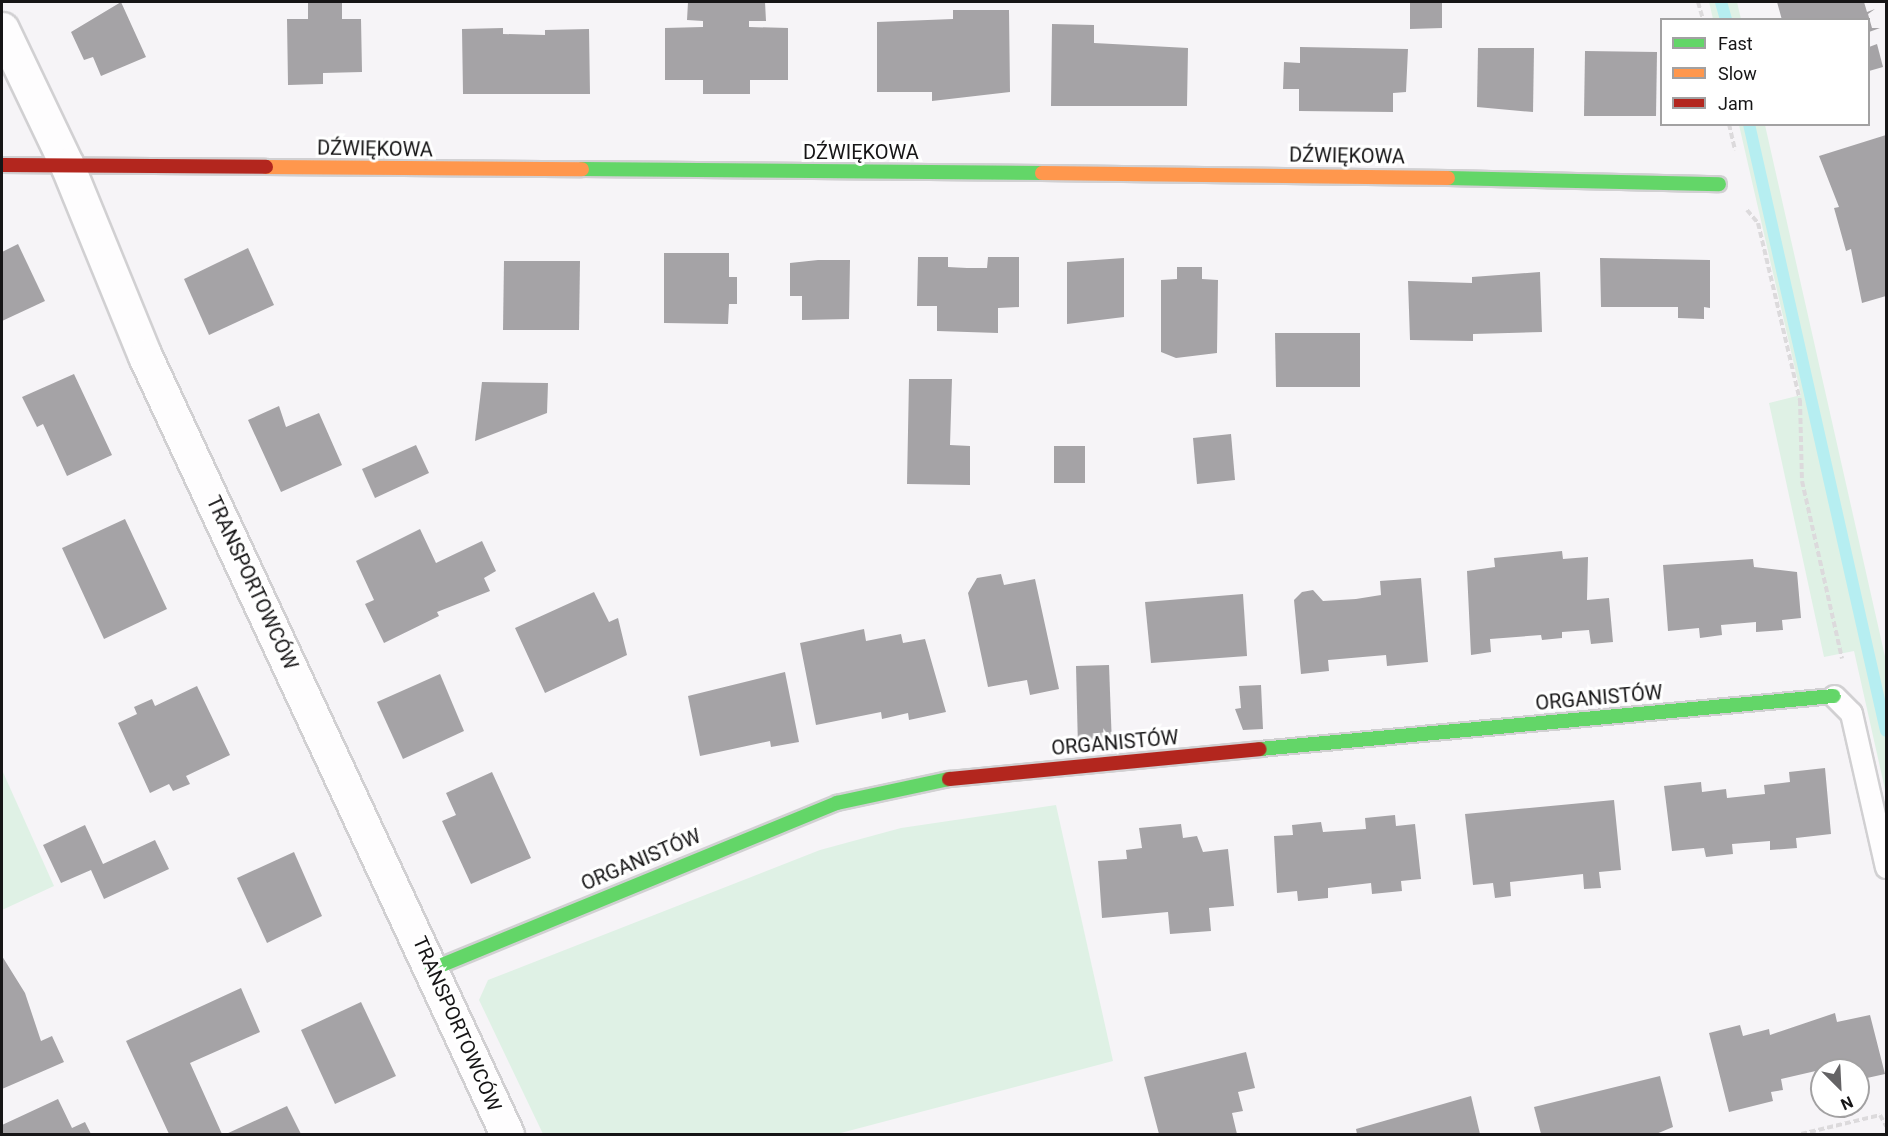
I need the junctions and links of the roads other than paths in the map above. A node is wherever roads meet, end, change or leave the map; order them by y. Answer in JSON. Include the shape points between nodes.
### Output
{"nodes":[{"id":1,"x":2,"y":29,"type":"edge"},
{"id":2,"x":2,"y":165,"type":"edge"},
{"id":3,"x":67,"y":165,"type":"junction"},
{"id":4,"x":1719,"y":184,"type":"dead end"},
{"id":5,"x":1834,"y":696,"type":"joint"},
{"id":6,"x":1887,"y":867,"type":"edge"},
{"id":7,"x":432,"y":969,"type":"junction"},
{"id":8,"x":507,"y":1134,"type":"edge"}],
"edges":[{"from":1,"to":3,"type":"street","name":"TRANSPORTOWCÓW"},
{"from":2,"to":3,"type":"street","name":"DŹWIĘKOWA"},
{"from":3,"to":4,"type":"street","name":"DŹWIĘKOWA","via":[[1337,175]]},
{"from":3,"to":7,"type":"street","name":"TRANSPORTOWCÓW","via":[[146,356]]},
{"from":5,"to":6,"type":"lane","via":[[1851,713]]},
{"from":5,"to":7,"type":"street","name":"ORGANISTÓW","via":[[961,777],[837,803]]},
{"from":7,"to":8,"type":"street","name":"TRANSPORTOWCÓW"}]}
